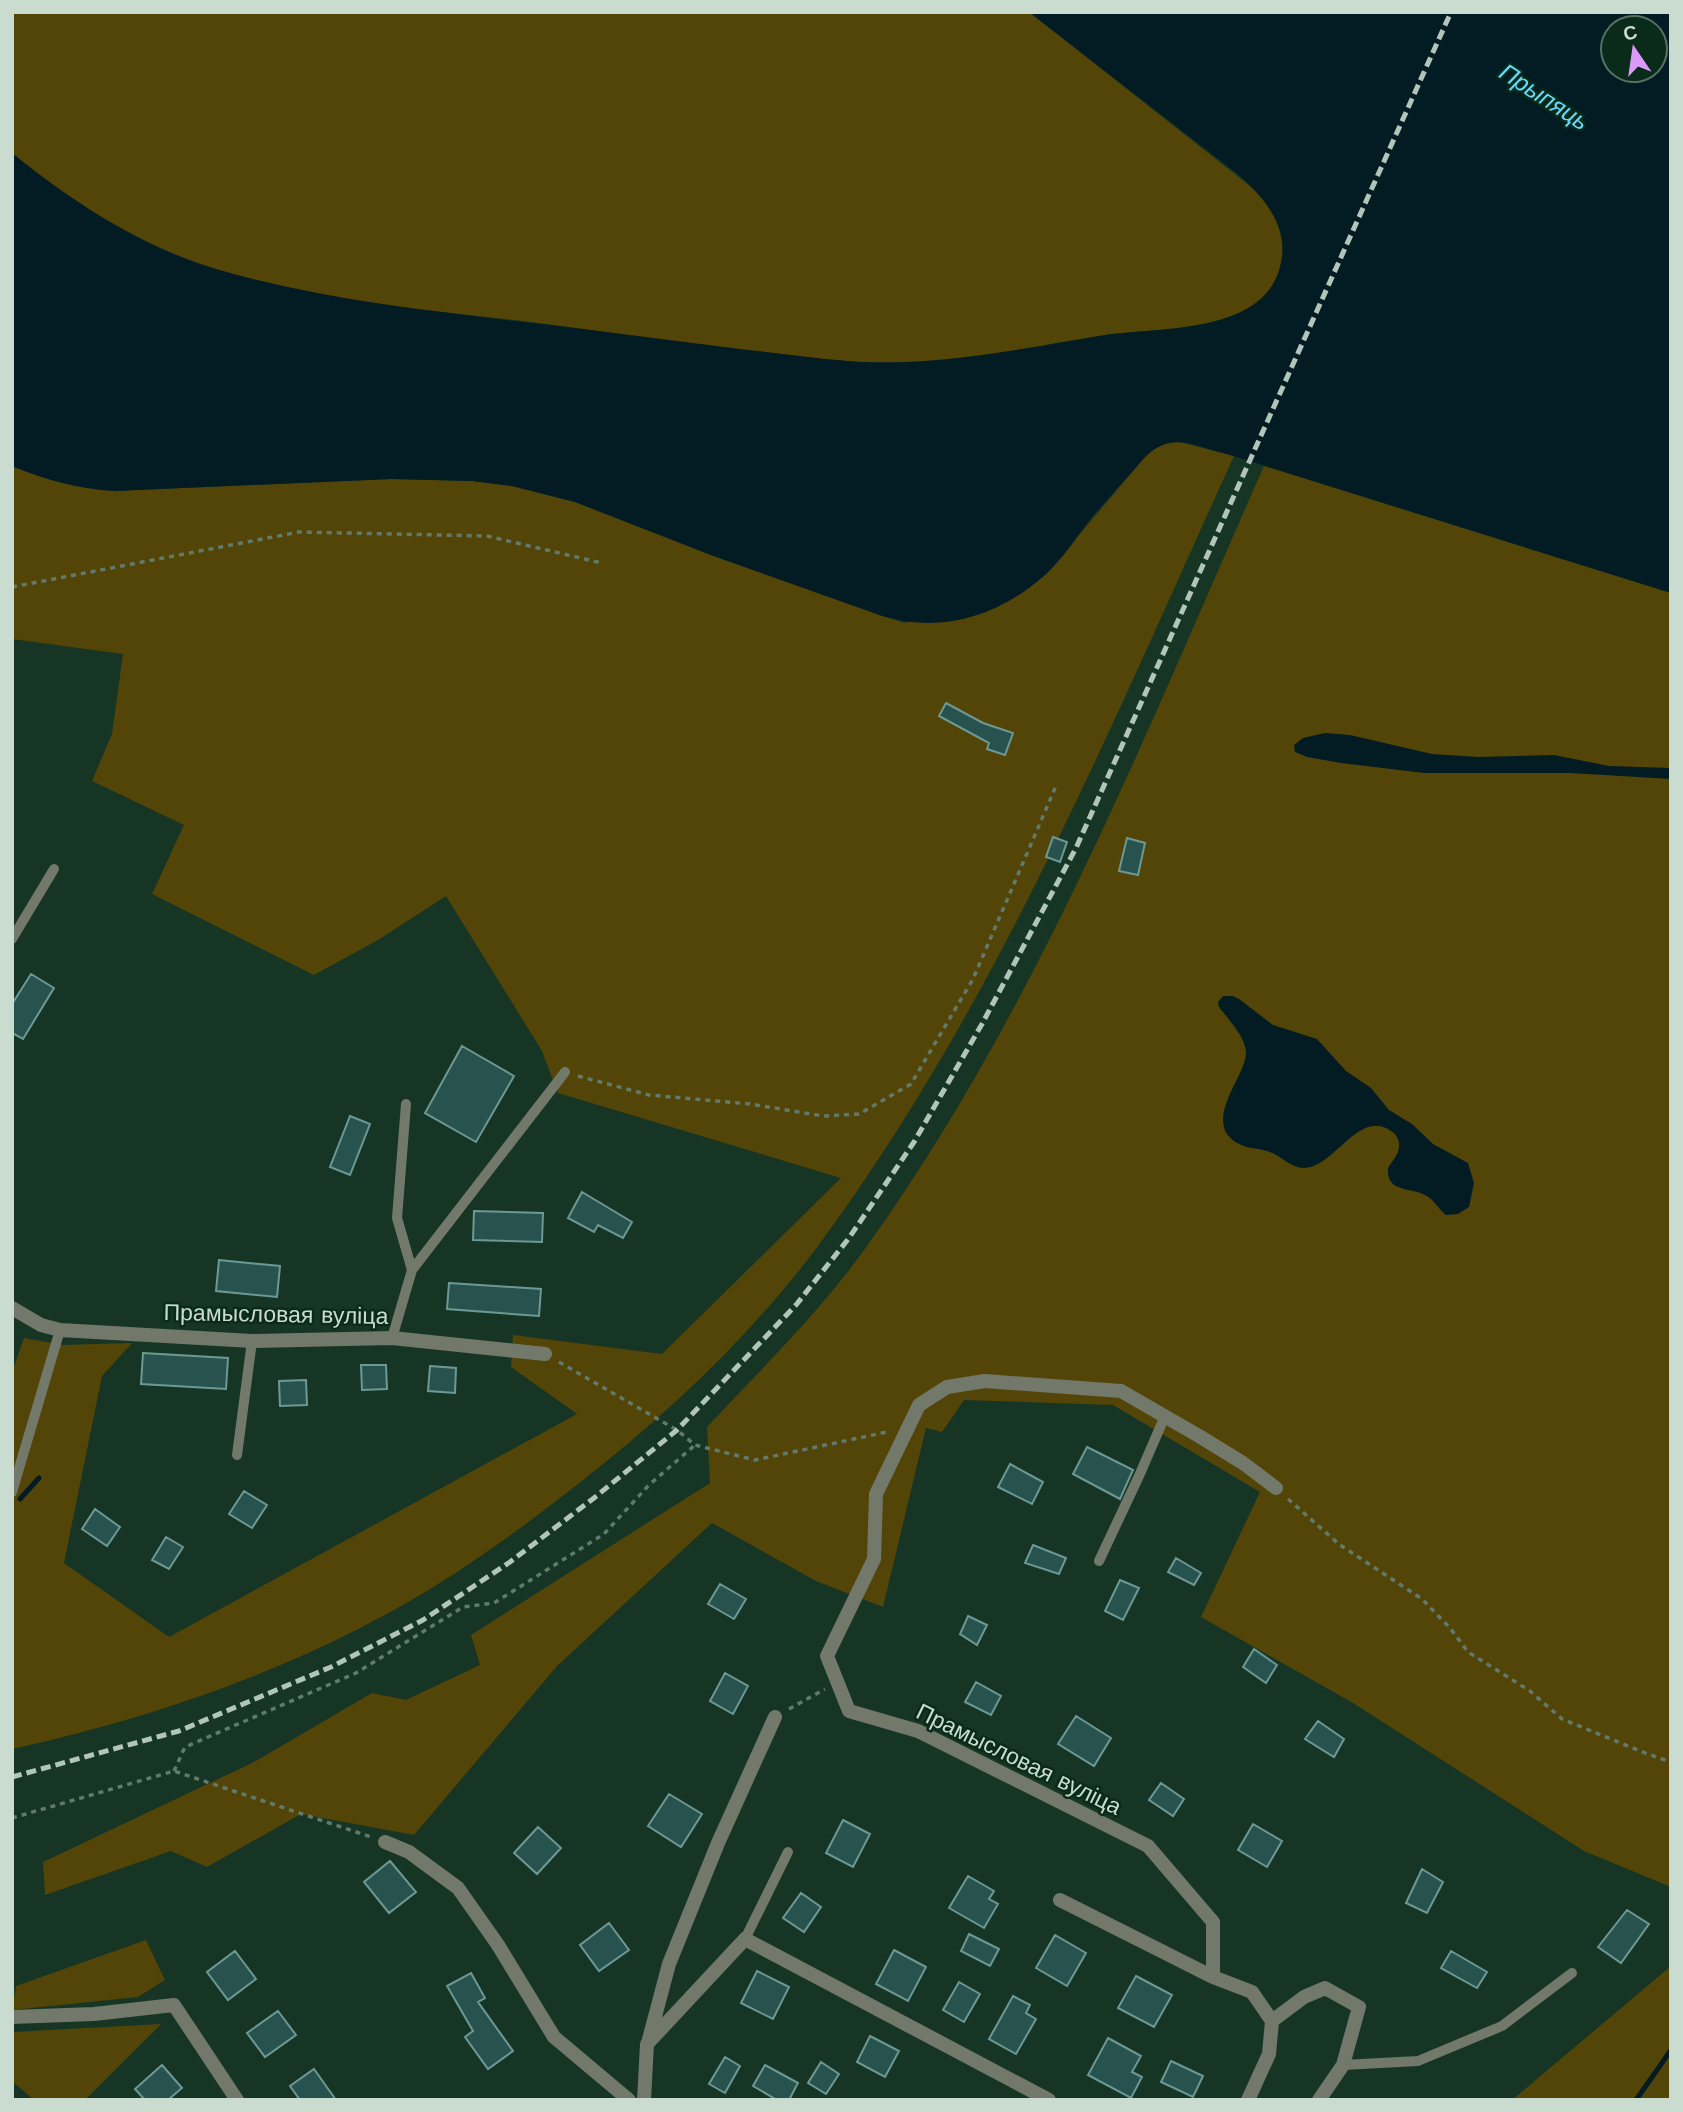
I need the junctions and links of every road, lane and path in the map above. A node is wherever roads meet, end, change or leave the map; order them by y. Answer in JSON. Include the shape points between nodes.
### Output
{"nodes":[{"id":1,"x":602,"y":563,"type":"dead end"},
{"id":2,"x":12,"y":587,"type":"edge"},
{"id":3,"x":1056,"y":786,"type":"dead end"},
{"id":4,"x":54,"y":869,"type":"dead end"},
{"id":5,"x":12,"y":939,"type":"edge"},
{"id":6,"x":565,"y":1072,"type":"joint"},
{"id":7,"x":406,"y":1104,"type":"dead end"},
{"id":8,"x":412,"y":1270,"type":"junction"},
{"id":9,"x":13,"y":1310,"type":"edge"},
{"id":10,"x":60,"y":1330,"type":"junction"},
{"id":11,"x":392,"y":1338,"type":"junction"},
{"id":12,"x":252,"y":1342,"type":"junction"},
{"id":13,"x":545,"y":1354,"type":"joint"},
{"id":14,"x":1165,"y":1416,"type":"junction"},
{"id":15,"x":908,"y":1427,"type":"junction"},
{"id":16,"x":695,"y":1445,"type":"junction"},
{"id":17,"x":237,"y":1455,"type":"dead end"},
{"id":18,"x":1276,"y":1488,"type":"joint"},
{"id":19,"x":12,"y":1492,"type":"edge"},
{"id":20,"x":1099,"y":1561,"type":"dead end"},
{"id":21,"x":838,"y":1682,"type":"junction"},
{"id":22,"x":775,"y":1717,"type":"joint"},
{"id":23,"x":1671,"y":1762,"type":"edge"},
{"id":24,"x":174,"y":1771,"type":"junction"},
{"id":25,"x":12,"y":1818,"type":"edge"},
{"id":26,"x":386,"y":1842,"type":"joint"},
{"id":27,"x":788,"y":1852,"type":"dead end"},
{"id":28,"x":1059,"y":1900,"type":"dead end"},
{"id":29,"x":744,"y":1939,"type":"junction"},
{"id":30,"x":1572,"y":1973,"type":"dead end"},
{"id":31,"x":1213,"y":1976,"type":"junction"},
{"id":32,"x":12,"y":2017,"type":"edge"},
{"id":33,"x":1272,"y":2021,"type":"junction"},
{"id":34,"x":647,"y":2044,"type":"junction"},
{"id":35,"x":1343,"y":2065,"type":"junction"},
{"id":36,"x":237,"y":2100,"type":"edge"},
{"id":37,"x":629,"y":2100,"type":"edge"},
{"id":38,"x":644,"y":2100,"type":"edge"},
{"id":39,"x":1049,"y":2100,"type":"edge"},
{"id":40,"x":1248,"y":2100,"type":"edge"},
{"id":41,"x":1319,"y":2100,"type":"edge"}],
"edges":[{"from":1,"to":2,"type":"path","via":[[486,536],[299,532]]},
{"from":3,"to":6,"type":"path","via":[[974,979],[911,1084],[859,1114],[822,1116],[649,1095]]},
{"from":4,"to":5,"type":"lane"},
{"from":6,"to":8,"type":"lane"},
{"from":7,"to":8,"type":"lane","via":[[397,1219]]},
{"from":8,"to":11,"type":"lane"},
{"from":9,"to":10,"type":"street","name":"Прамысловая вуліца"},
{"from":10,"to":12,"type":"street","name":"Прамысловая вуліца"},
{"from":10,"to":19,"type":"lane"},
{"from":11,"to":12,"type":"street","name":"Прамысловая вуліца"},
{"from":11,"to":13,"type":"street","name":"Прамысловая вуліца"},
{"from":12,"to":17,"type":"lane"},
{"from":13,"to":16,"type":"path"},
{"from":14,"to":15,"type":"street","name":"Прамысловая вуліца","via":[[1121,1391],[985,1381],[947,1387],[919,1405]]},
{"from":14,"to":18,"type":"street","name":"Прамысловая вуліца"},
{"from":14,"to":20,"type":"lane"},
{"from":15,"to":16,"type":"path","via":[[755,1460]]},
{"from":15,"to":21,"type":"street","name":"Прамысловая вуліца","via":[[876,1494],[874,1559],[827,1656]]},
{"from":16,"to":24,"type":"path","via":[[649,1485],[604,1534],[505,1596],[463,1607],[356,1673],[185,1746]]},
{"from":18,"to":23,"type":"path","via":[[1340,1545],[1422,1599],[1468,1652],[1530,1691],[1562,1719]]},
{"from":21,"to":22,"type":"path"},
{"from":21,"to":31,"type":"street","name":"Прамысловая вуліца","via":[[849,1711],[918,1731],[1148,1846],[1213,1922]]},
{"from":22,"to":34,"type":"street","via":[[668,1964]]},
{"from":24,"to":25,"type":"path"},
{"from":24,"to":26,"type":"path"},
{"from":26,"to":37,"type":"street","via":[[409,1852],[458,1888],[554,2037]]},
{"from":27,"to":29,"type":"lane"},
{"from":28,"to":31,"type":"street"},
{"from":29,"to":34,"type":"street"},
{"from":29,"to":39,"type":"street"},
{"from":30,"to":35,"type":"lane","via":[[1502,2026],[1418,2061]]},
{"from":31,"to":33,"type":"street","via":[[1252,1992]]},
{"from":32,"to":36,"type":"street","via":[[174,2006]]},
{"from":33,"to":35,"type":"street","via":[[1325,1988],[1359,2007]]},
{"from":33,"to":40,"type":"street","via":[[1269,2053]]},
{"from":34,"to":38,"type":"street"},
{"from":35,"to":41,"type":"street"}]}
